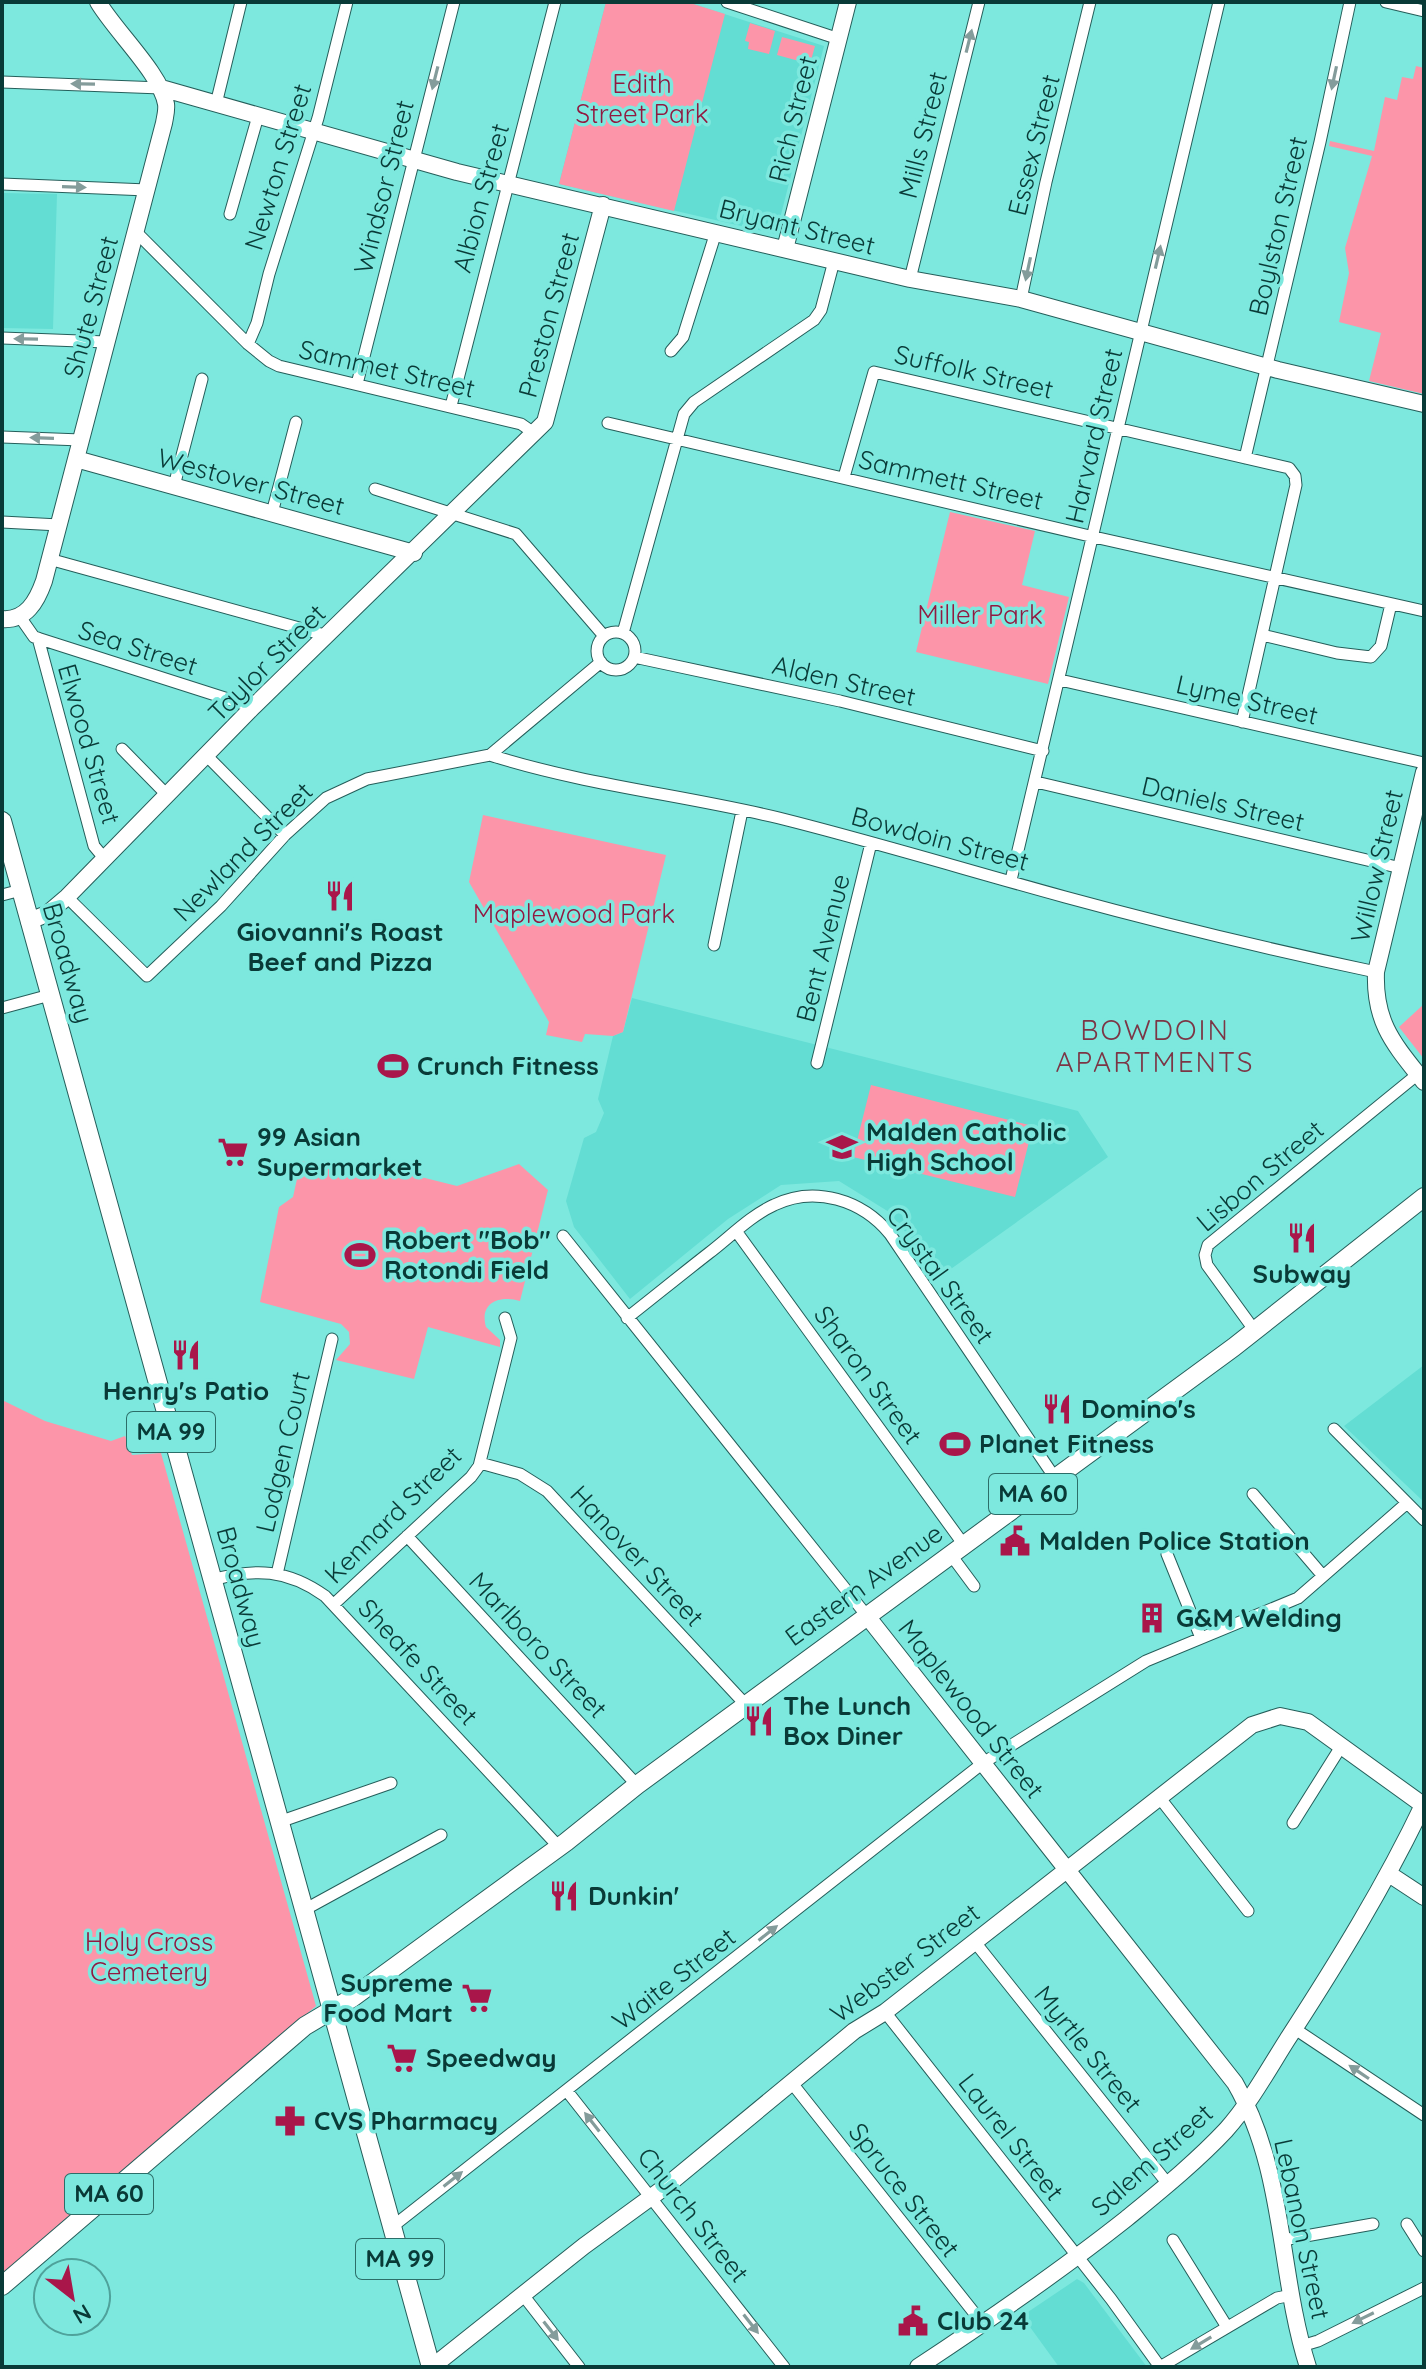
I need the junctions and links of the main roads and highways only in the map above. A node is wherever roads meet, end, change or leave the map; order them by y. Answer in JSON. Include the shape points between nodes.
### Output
{"nodes":[{"id":1,"x":98,"y":2,"type":"edge"},
{"id":2,"x":848,"y":2,"type":"edge"},
{"id":3,"x":161,"y":88,"type":"junction"},
{"id":4,"x":603,"y":205,"type":"junction"},
{"id":5,"x":785,"y":249,"type":"junction"},
{"id":6,"x":1424,"y":404,"type":"edge"},
{"id":7,"x":534,"y":433,"type":"joint"},
{"id":8,"x":76,"y":459,"type":"junction"},
{"id":9,"x":414,"y":553,"type":"junction"},
{"id":10,"x":2,"y":619,"type":"edge"},
{"id":11,"x":1424,"y":772,"type":"edge"},
{"id":12,"x":2,"y":821,"type":"edge"},
{"id":13,"x":29,"y":921,"type":"junction"},
{"id":14,"x":1421,"y":1078,"type":"edge"},
{"id":15,"x":1424,"y":1197,"type":"edge"},
{"id":16,"x":867,"y":1616,"type":"junction"},
{"id":17,"x":1424,"y":1804,"type":"edge"},
{"id":18,"x":1067,"y":1871,"type":"junction"},
{"id":19,"x":1389,"y":1874,"type":"junction"},
{"id":20,"x":1424,"y":1897,"type":"edge"},
{"id":21,"x":332,"y":2011,"type":"junction"},
{"id":22,"x":1246,"y":2102,"type":"junction"},
{"id":23,"x":2,"y":2286,"type":"edge"},
{"id":24,"x":431,"y":2367,"type":"edge"},
{"id":25,"x":918,"y":2367,"type":"edge"},
{"id":26,"x":1308,"y":2367,"type":"edge"}],
"edges":[{"from":1,"to":3,"type":"main road"},
{"from":2,"to":5,"type":"main road","name":"Rich Street"},
{"from":3,"to":4,"type":"main road","name":"Bryant Street","via":[[414,161]]},
{"from":3,"to":8,"type":"main road","name":"Shute Street","via":[[164,123]]},
{"from":4,"to":5,"type":"main road","name":"Bryant Street"},
{"from":4,"to":7,"type":"main road","name":"Preston Street","via":[[547,417]]},
{"from":5,"to":6,"type":"main road","name":"Bryant Street","via":[[1021,299]]},
{"from":7,"to":9,"type":"main road","name":"Taylor Street"},
{"from":8,"to":9,"type":"main road","name":"Westover Street"},
{"from":8,"to":10,"type":"main road","name":"Shute Street","via":[[38,597],[20,617]]},
{"from":9,"to":13,"type":"main road","name":"Taylor Street","via":[[67,897]]},
{"from":11,"to":14,"type":"main road","name":"Willow Street","via":[[1376,972],[1382,1022]]},
{"from":12,"to":13,"type":"main road","name":"Broadway","number":"MA 99"},
{"from":13,"to":21,"type":"main road","name":"Broadway","number":"MA 99"},
{"from":15,"to":16,"type":"main road","name":"Eastern Avenue","number":"MA 60","via":[[1255,1331]]},
{"from":16,"to":18,"type":"main road","name":"Maplewood Street"},
{"from":16,"to":21,"type":"main road","name":"Eastern Avenue","number":"MA 60"},
{"from":17,"to":18,"type":"main road","name":"Webster Street","via":[[1303,1719],[1280,1716],[1242,1732]]},
{"from":17,"to":19,"type":"main road","name":"Salem Street"},
{"from":18,"to":22,"type":"main road","name":"Maplewood Street"},
{"from":18,"to":24,"type":"main road","name":"Webster Street","via":[[854,2031]]},
{"from":19,"to":20,"type":"main road"},
{"from":19,"to":22,"type":"main road","name":"Salem Street"},
{"from":21,"to":23,"type":"main road","name":"Eastern Avenue","number":"MA 60","via":[[318,2030],[217,2103]]},
{"from":21,"to":24,"type":"main road","name":"Broadway","number":"MA 99"},
{"from":22,"to":25,"type":"main road","name":"Salem Street","via":[[1226,2129],[1168,2184],[1077,2257]]},
{"from":22,"to":26,"type":"main road","name":"Lebanon Street","via":[[1273,2180]]}]}
